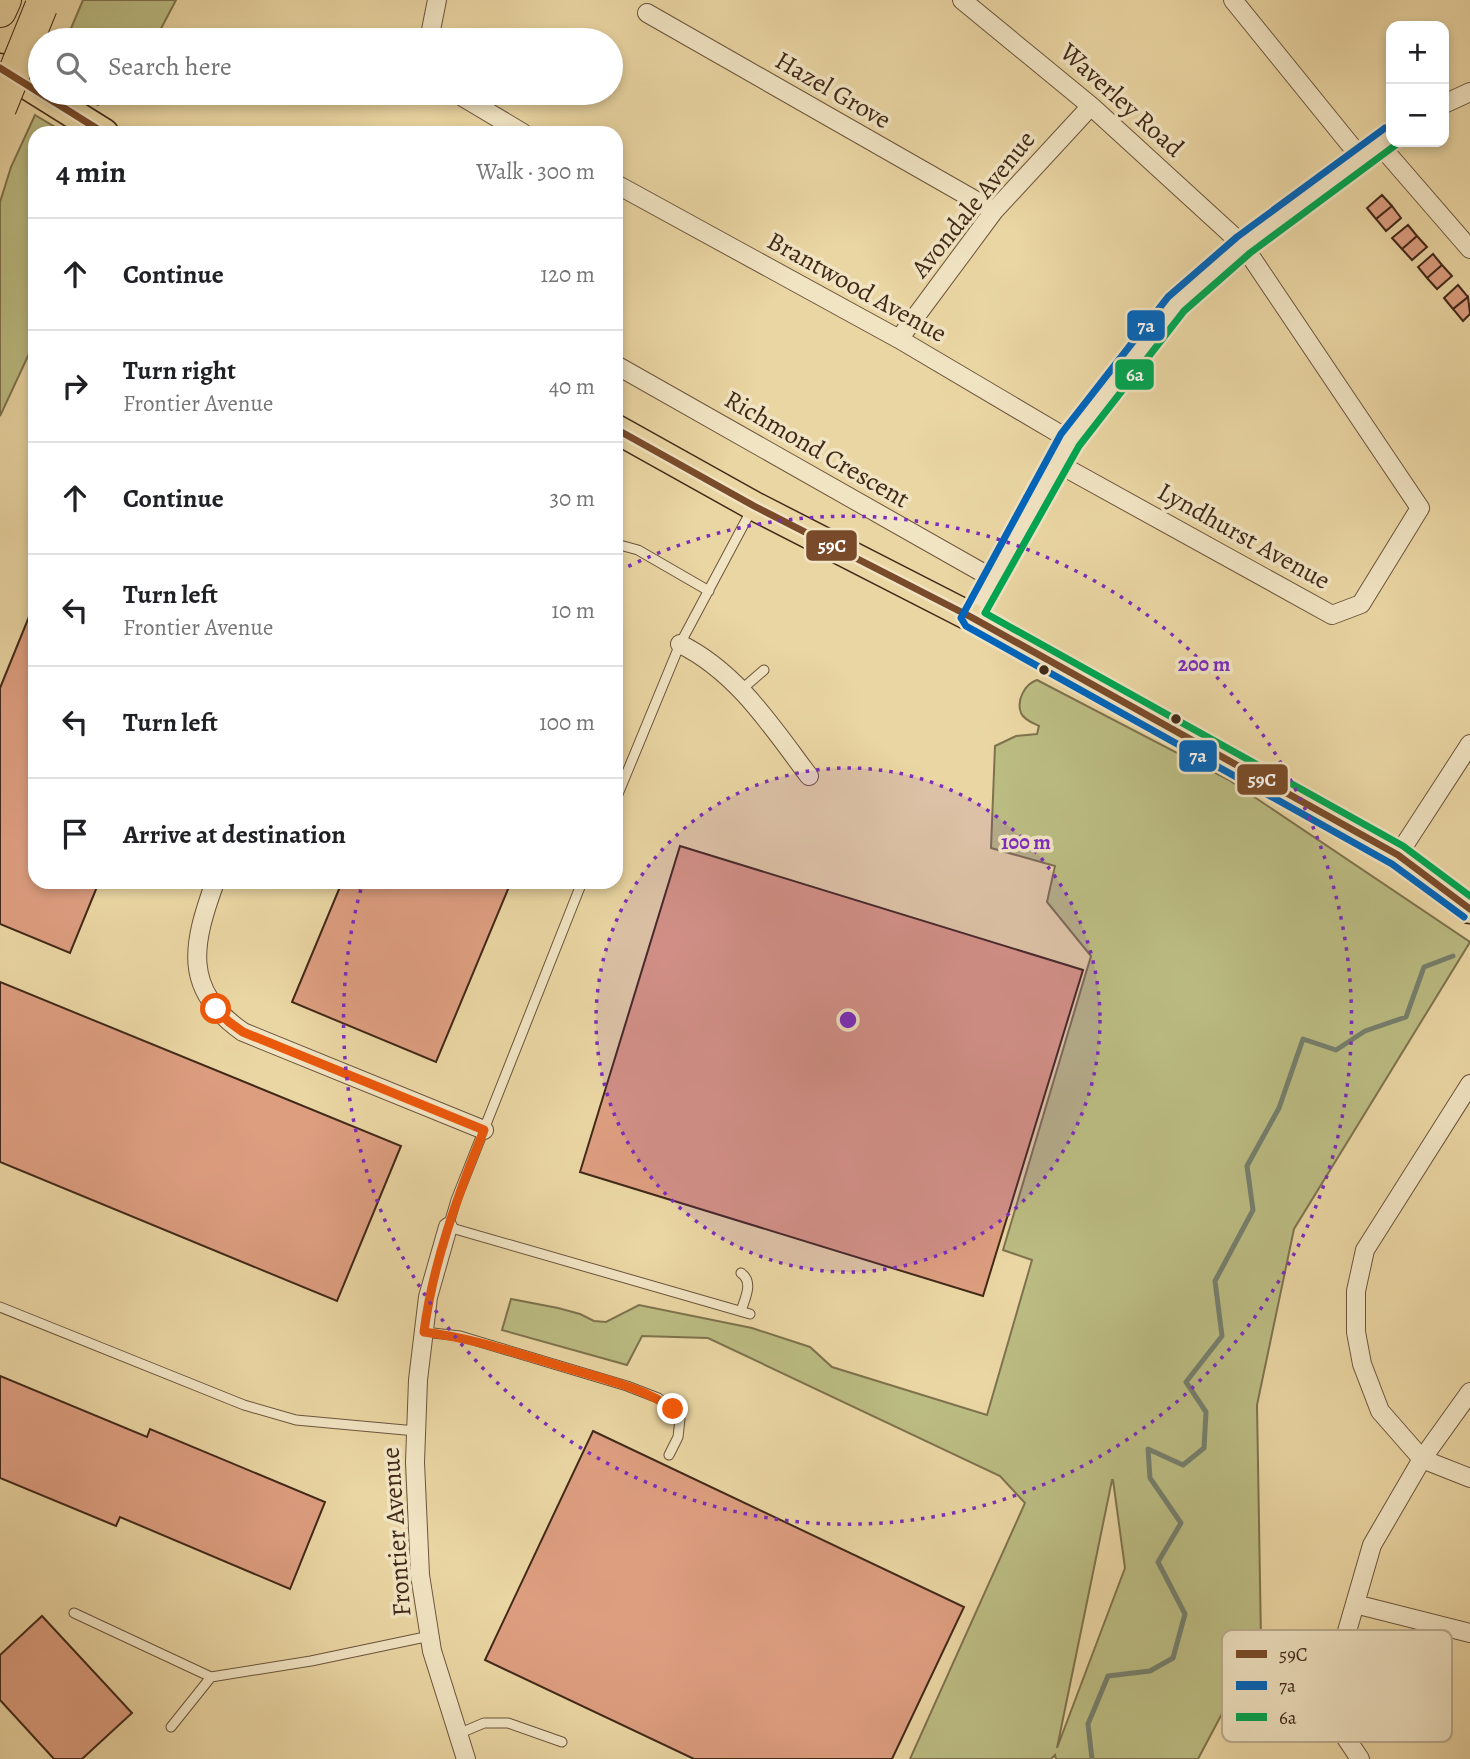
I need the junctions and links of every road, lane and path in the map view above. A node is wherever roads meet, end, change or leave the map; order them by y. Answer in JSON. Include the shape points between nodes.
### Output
{"nodes":[{"id":1,"x":5,"y":0,"type":"edge"},
{"id":2,"x":437,"y":0,"type":"edge"},
{"id":3,"x":962,"y":0,"type":"edge"},
{"id":4,"x":1233,"y":0,"type":"edge"},
{"id":5,"x":43,"y":3,"type":"edge"},
{"id":6,"x":0,"y":12,"type":"edge"},
{"id":7,"x":647,"y":13,"type":"dead end"},
{"id":8,"x":33,"y":28,"type":"edge"},
{"id":9,"x":431,"y":28,"type":"edge"},
{"id":10,"x":28,"y":40,"type":"edge"},
{"id":11,"x":0,"y":68,"type":"edge"},
{"id":12,"x":28,"y":86,"type":"edge"},
{"id":13,"x":1470,"y":92,"type":"edge"},
{"id":14,"x":1449,"y":102,"type":"edge"},
{"id":15,"x":59,"y":105,"type":"edge"},
{"id":16,"x":476,"y":105,"type":"edge"},
{"id":17,"x":1091,"y":106,"type":"junction"},
{"id":18,"x":0,"y":108,"type":"edge"},
{"id":19,"x":92,"y":126,"type":"edge"},
{"id":20,"x":511,"y":126,"type":"edge"},
{"id":21,"x":1385,"y":140,"type":"edge"},
{"id":22,"x":1361,"y":158,"type":"junction"},
{"id":23,"x":623,"y":188,"type":"edge"},
{"id":24,"x":994,"y":211,"type":"junction"},
{"id":25,"x":1242,"y":245,"type":"junction"},
{"id":26,"x":1470,"y":249,"type":"edge"},
{"id":27,"x":899,"y":339,"type":"junction"},
{"id":28,"x":623,"y":369,"type":"edge"},
{"id":29,"x":623,"y":433,"type":"edge"},
{"id":30,"x":1070,"y":440,"type":"junction"},
{"id":31,"x":1057,"y":463,"type":"junction"},
{"id":32,"x":754,"y":506,"type":"junction"},
{"id":33,"x":623,"y":546,"type":"edge"},
{"id":34,"x":992,"y":578,"type":"junction"},
{"id":35,"x":709,"y":591,"type":"junction"},
{"id":36,"x":971,"y":617,"type":"junction"},
{"id":37,"x":680,"y":644,"type":"junction"},
{"id":38,"x":764,"y":670,"type":"dead end"},
{"id":39,"x":741,"y":690,"type":"junction"},
{"id":40,"x":1470,"y":744,"type":"edge"},
{"id":41,"x":809,"y":776,"type":"dead end"},
{"id":42,"x":623,"y":782,"type":"edge"},
{"id":43,"x":1398,"y":855,"type":"junction"},
{"id":44,"x":213,"y":889,"type":"edge"},
{"id":45,"x":579,"y":889,"type":"edge"},
{"id":46,"x":1470,"y":909,"type":"edge"},
{"id":47,"x":1470,"y":1084,"type":"edge"},
{"id":48,"x":484,"y":1130,"type":"junction"},
{"id":49,"x":448,"y":1227,"type":"junction"},
{"id":50,"x":741,"y":1273,"type":"dead end"},
{"id":51,"x":0,"y":1307,"type":"edge"},
{"id":52,"x":424,"y":1332,"type":"junction"},
{"id":53,"x":1470,"y":1392,"type":"edge"},
{"id":54,"x":416,"y":1431,"type":"junction"},
{"id":55,"x":669,"y":1455,"type":"dead end"},
{"id":56,"x":1422,"y":1459,"type":"junction"},
{"id":57,"x":1470,"y":1478,"type":"edge"},
{"id":58,"x":1355,"y":1604,"type":"junction"},
{"id":59,"x":74,"y":1613,"type":"dead end"},
{"id":60,"x":1347,"y":1630,"type":"edge"},
{"id":61,"x":1470,"y":1633,"type":"edge"},
{"id":62,"x":430,"y":1636,"type":"junction"},
{"id":63,"x":211,"y":1677,"type":"junction"},
{"id":64,"x":171,"y":1727,"type":"dead end"},
{"id":65,"x":458,"y":1734,"type":"junction"},
{"id":66,"x":562,"y":1742,"type":"dead end"},
{"id":67,"x":1349,"y":1742,"type":"edge"},
{"id":68,"x":466,"y":1759,"type":"edge"},
{"id":69,"x":1360,"y":1759,"type":"edge"}],
"edges":[{"from":1,"to":6,"type":"highway"},
{"from":2,"to":9,"type":"street"},
{"from":3,"to":17,"type":"street","name":"Waverley Road"},
{"from":4,"to":22,"type":"street"},
{"from":5,"to":8,"type":"highway","bridge":true},
{"from":7,"to":24,"type":"street","name":"Hazel Grove"},
{"from":10,"to":18,"type":"highway","bridge":true},
{"from":11,"to":12,"type":"main road"},
{"from":13,"to":14,"type":"street"},
{"from":15,"to":19,"type":"main road"},
{"from":16,"to":20,"type":"street"},
{"from":17,"to":24,"type":"street","name":"Avondale Avenue"},
{"from":17,"to":25,"type":"street","name":"Waverley Road"},
{"from":21,"to":22,"type":"street"},
{"from":21,"to":26,"type":"street"},
{"from":22,"to":25,"type":"street"},
{"from":23,"to":27,"type":"street","name":"Brantwood Avenue"},
{"from":24,"to":27,"type":"street","name":"Avondale Avenue"},
{"from":25,"to":30,"type":"street","via":[[1176,304]]},
{"from":25,"to":31,"type":"street","name":"Lyndhurst Avenue","via":[[1420,508],[1361,604],[1332,615]]},
{"from":27,"to":30,"type":"street","name":"Brantwood Avenue"},
{"from":28,"to":34,"type":"street","name":"Richmond Crescent"},
{"from":29,"to":32,"type":"main road"},
{"from":30,"to":31,"type":"street"},
{"from":31,"to":34,"type":"street"},
{"from":32,"to":35,"type":"lane"},
{"from":32,"to":36,"type":"main road"},
{"from":33,"to":35,"type":"lane"},
{"from":34,"to":36,"type":"street"},
{"from":35,"to":37,"type":"lane"},
{"from":36,"to":43,"type":"main road"},
{"from":37,"to":39,"type":"street","via":[[715,666]]},
{"from":37,"to":42,"type":"lane"},
{"from":38,"to":39,"type":"lane"},
{"from":39,"to":41,"type":"street"},
{"from":40,"to":43,"type":"street"},
{"from":43,"to":46,"type":"main road"},
{"from":44,"to":48,"type":"street","via":[[198,933],[198,970],[207,995],[229,1022],[243,1032]]},
{"from":45,"to":48,"type":"lane"},
{"from":47,"to":56,"type":"street","via":[[1365,1250],[1356,1291],[1360,1353],[1380,1411]]},
{"from":48,"to":49,"type":"lane"},
{"from":49,"to":50,"type":"lane","via":[[746,1313],[749,1283]]},
{"from":49,"to":52,"type":"street","name":"Frontier Avenue","via":[[428,1297]]},
{"from":51,"to":54,"type":"lane","via":[[244,1405],[296,1420]]},
{"from":52,"to":54,"type":"street","name":"Frontier Avenue"},
{"from":52,"to":55,"type":"lane","via":[[460,1336],[657,1398],[680,1419]]},
{"from":53,"to":56,"type":"street"},
{"from":54,"to":62,"type":"street","name":"Frontier Avenue","via":[[420,1575]]},
{"from":56,"to":57,"type":"street"},
{"from":56,"to":58,"type":"street","via":[[1373,1545]]},
{"from":58,"to":60,"type":"street"},
{"from":58,"to":61,"type":"street"},
{"from":59,"to":63,"type":"lane"},
{"from":62,"to":63,"type":"lane"},
{"from":62,"to":65,"type":"street","name":"Frontier Avenue"},
{"from":63,"to":64,"type":"lane"},
{"from":65,"to":66,"type":"lane","via":[[484,1723],[508,1723]]},
{"from":65,"to":68,"type":"street","name":"Frontier Avenue"},
{"from":67,"to":69,"type":"street"}]}
